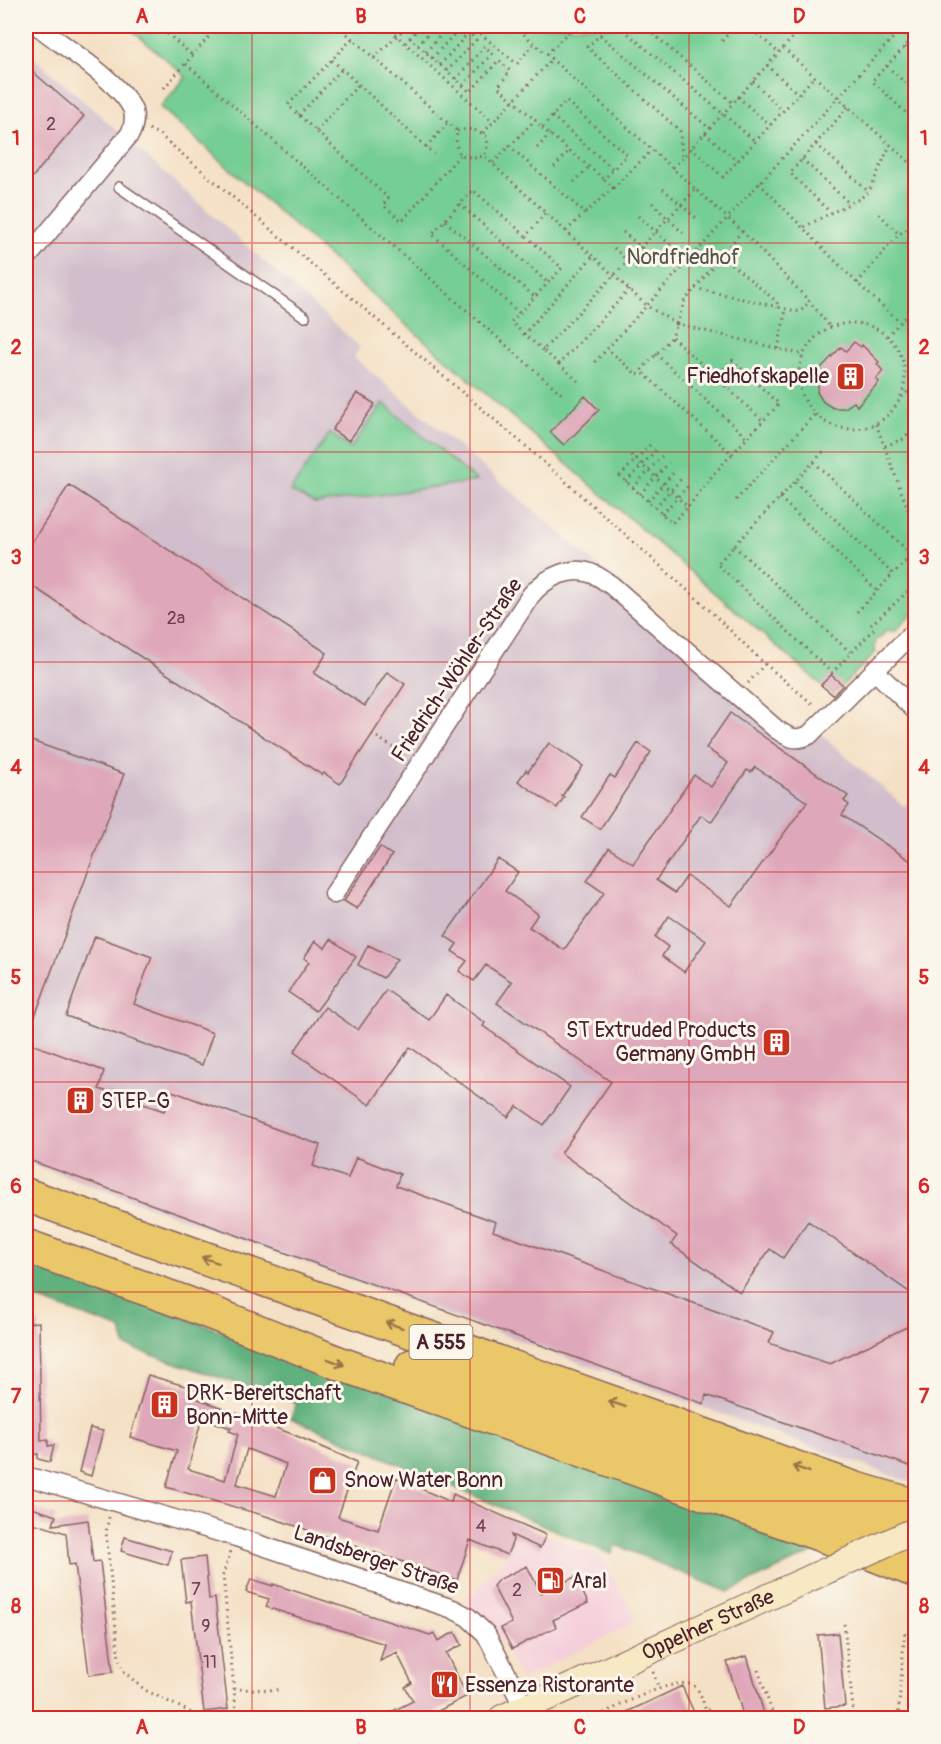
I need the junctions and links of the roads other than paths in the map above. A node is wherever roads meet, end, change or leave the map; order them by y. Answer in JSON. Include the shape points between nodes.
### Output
{"nodes":[{"id":1,"x":38,"y":26,"type":"edge"},
{"id":2,"x":119,"y":187,"type":"dead end"},
{"id":3,"x":26,"y":259,"type":"edge"},
{"id":4,"x":305,"y":317,"type":"dead end"},
{"id":5,"x":915,"y":630,"type":"edge"},
{"id":6,"x":874,"y":670,"type":"junction"},
{"id":7,"x":915,"y":711,"type":"edge"},
{"id":8,"x":334,"y":894,"type":"dead end"},
{"id":9,"x":26,"y":1195,"type":"edge"},
{"id":10,"x":26,"y":1232,"type":"edge"},
{"id":11,"x":26,"y":1246,"type":"edge"},
{"id":12,"x":446,"y":1377,"type":"junction"},
{"id":13,"x":26,"y":1476,"type":"edge"},
{"id":14,"x":856,"y":1488,"type":"junction"},
{"id":15,"x":915,"y":1506,"type":"edge"},
{"id":16,"x":915,"y":1513,"type":"edge"},
{"id":17,"x":915,"y":1530,"type":"edge"},
{"id":18,"x":915,"y":1539,"type":"edge"},
{"id":19,"x":915,"y":1562,"type":"edge"},
{"id":20,"x":915,"y":1571,"type":"edge"},
{"id":21,"x":527,"y":1713,"type":"edge"},
{"id":22,"x":502,"y":1719,"type":"edge"}],
"edges":[{"from":1,"to":3,"type":"street","via":[[114,86],[126,98],[135,120],[130,134]]},
{"from":2,"to":4,"type":"lane"},
{"from":5,"to":6,"type":"street","name":"Friedrich-Wöhler-Straße"},
{"from":6,"to":7,"type":"street"},
{"from":6,"to":8,"type":"street","name":"Friedrich-Wöhler-Straße","via":[[809,735],[789,738],[611,585],[594,574],[561,573],[531,595]]},
{"from":14,"to":9,"type":"highway","number":"A 555","one_way":true},
{"from":10,"to":12,"type":"highway","number":"A 555"},
{"from":11,"to":20,"type":"highway","one_way":true,"via":[[340,1364]]},
{"from":12,"to":18,"type":"highway","number":"A 555","via":[[508,1394]]},
{"from":12,"to":19,"type":"highway","via":[[470,1391],[639,1451]]},
{"from":13,"to":21,"type":"street","name":"Landsberger Straße","via":[[236,1537],[453,1609],[486,1634]]},
{"from":14,"to":15,"type":"highway"},
{"from":14,"to":16,"type":"highway","number":"A 555"},
{"from":17,"to":21,"type":"street","name":"Oppelner Straße","bridge":true},
{"from":21,"to":22,"type":"street","name":"Oppelner Straße"}]}
